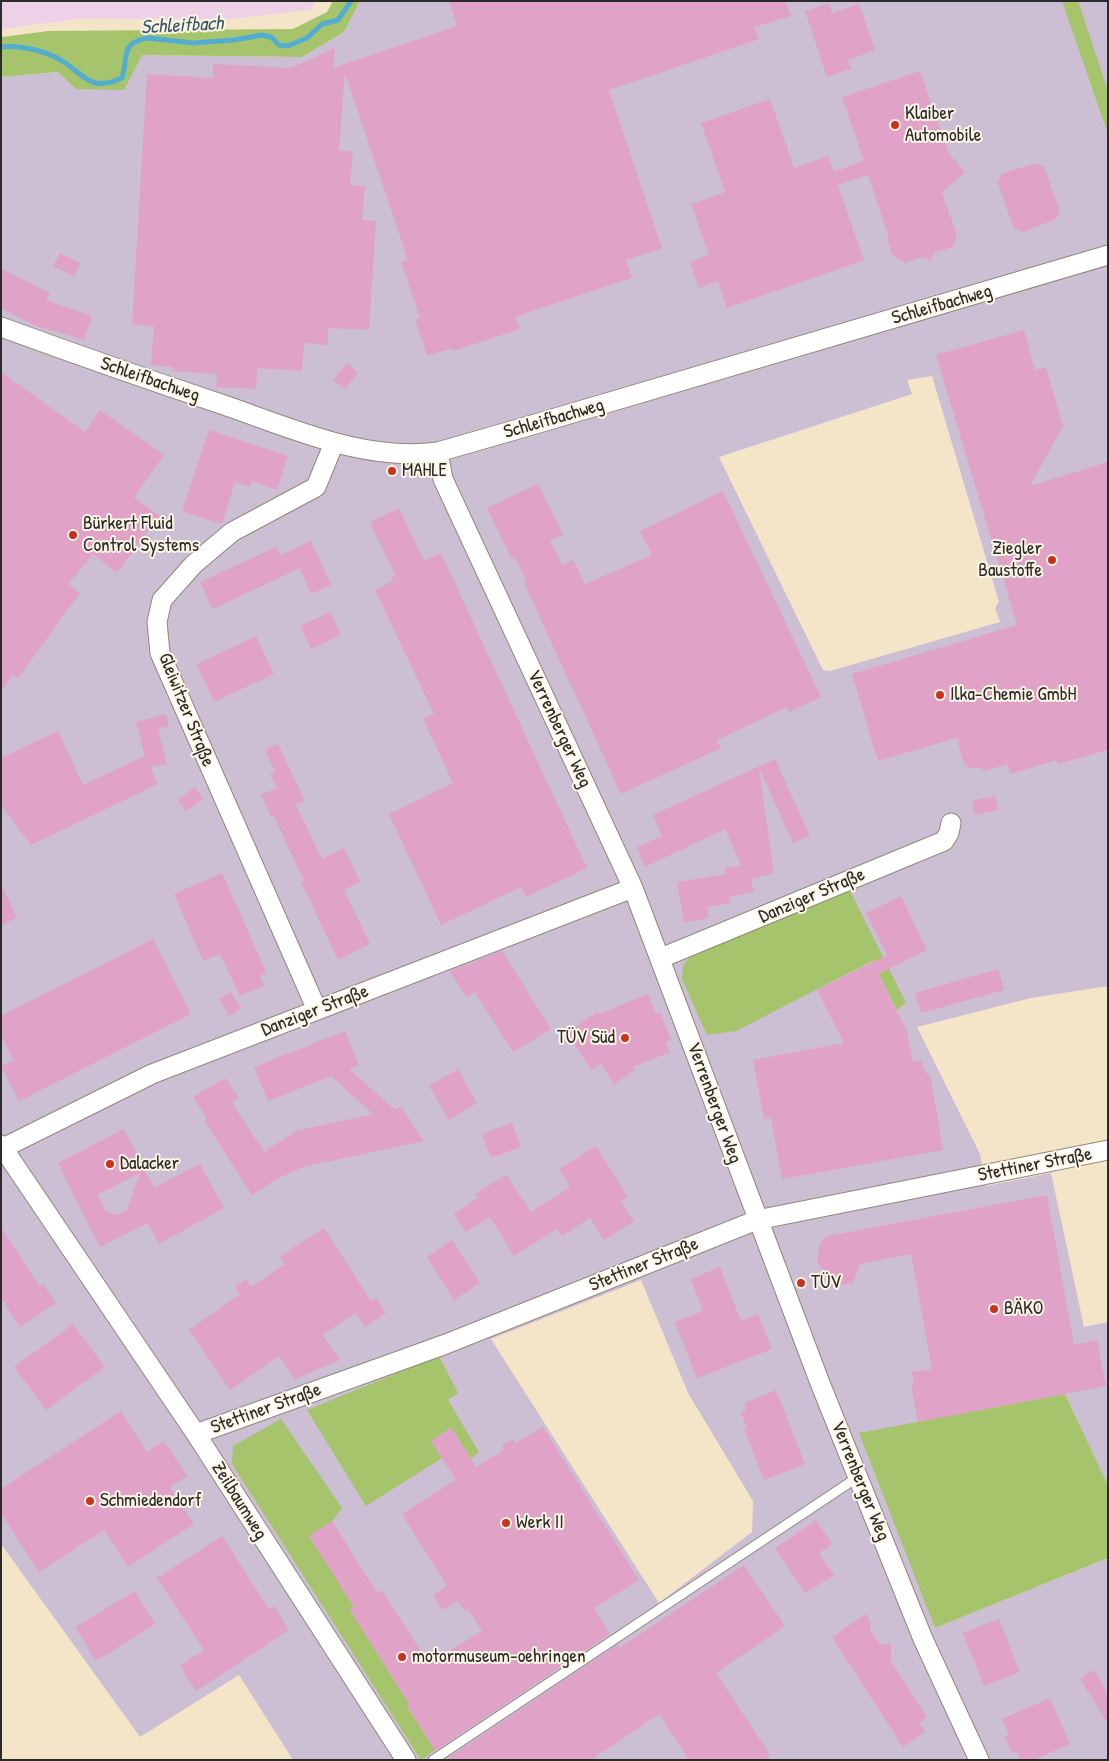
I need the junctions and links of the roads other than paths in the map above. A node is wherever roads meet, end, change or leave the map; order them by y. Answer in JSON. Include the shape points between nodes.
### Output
{"nodes":[{"id":1,"x":1108,"y":255,"type":"edge"},
{"id":2,"x":1,"y":327,"type":"edge"},
{"id":3,"x":334,"y":443,"type":"junction"},
{"id":4,"x":438,"y":452,"type":"junction"},
{"id":5,"x":951,"y":823,"type":"dead end"},
{"id":6,"x":633,"y":888,"type":"junction"},
{"id":7,"x":661,"y":958,"type":"junction"},
{"id":8,"x":317,"y":1010,"type":"junction"},
{"id":9,"x":2,"y":1146,"type":"edge"},
{"id":10,"x":1108,"y":1150,"type":"edge"},
{"id":11,"x":757,"y":1220,"type":"junction"},
{"id":12,"x":196,"y":1434,"type":"junction"},
{"id":13,"x":858,"y":1477,"type":"junction"},
{"id":14,"x":406,"y":1760,"type":"edge"},
{"id":15,"x":433,"y":1760,"type":"edge"},
{"id":16,"x":979,"y":1760,"type":"edge"}],
"edges":[{"from":1,"to":4,"type":"street","name":"Schleifbachweg"},
{"from":2,"to":3,"type":"street","name":"Schleifbachweg"},
{"from":3,"to":4,"type":"street","name":"Schleifbachweg","via":[[406,454]]},
{"from":3,"to":8,"type":"street","name":"Gleiwitzer Straße","via":[[316,487],[232,532],[194,564],[162,600],[157,622],[160,653]]},
{"from":4,"to":6,"type":"street","name":"Verrenberger Weg","via":[[443,479]]},
{"from":5,"to":7,"type":"street","name":"Danziger Straße","via":[[950,833],[944,841]]},
{"from":6,"to":7,"type":"street","name":"Verrenberger Weg"},
{"from":6,"to":8,"type":"street","name":"Danziger Straße"},
{"from":7,"to":11,"type":"street","name":"Verrenberger Weg"},
{"from":8,"to":9,"type":"street","name":"Danziger Straße","via":[[152,1074]]},
{"from":9,"to":12,"type":"street","name":"Zeilbaumweg"},
{"from":10,"to":11,"type":"street","name":"Stettiner Straße"},
{"from":11,"to":12,"type":"street","name":"Stettiner Straße","via":[[446,1344]]},
{"from":11,"to":13,"type":"street","name":"Verrenberger Weg"},
{"from":12,"to":14,"type":"street","name":"Zeilbaumweg"},
{"from":13,"to":15,"type":"lane"},
{"from":13,"to":16,"type":"street","name":"Verrenberger Weg","via":[[923,1639]]}]}
